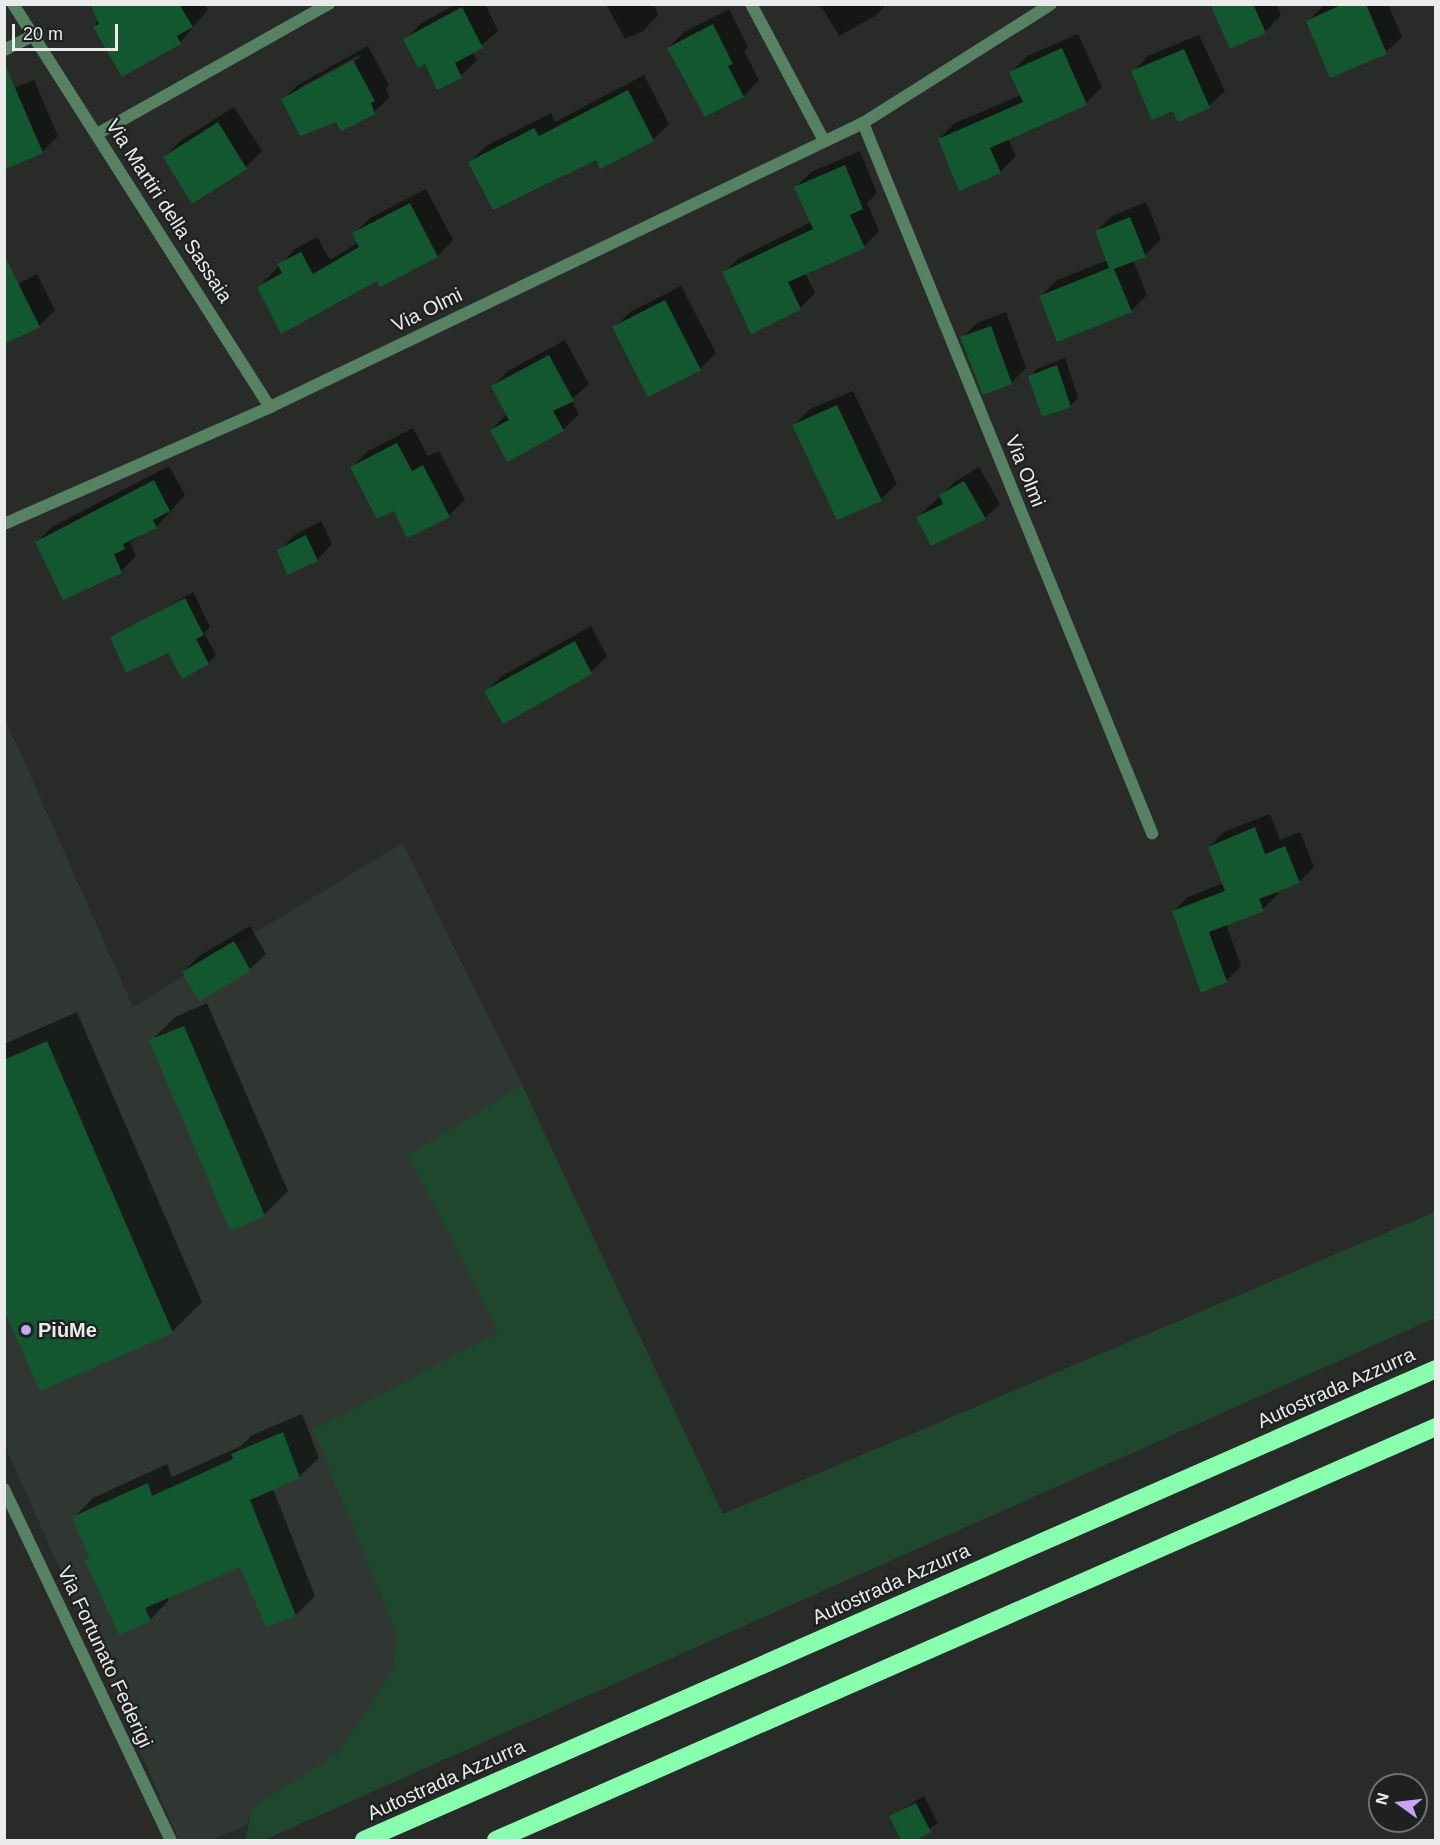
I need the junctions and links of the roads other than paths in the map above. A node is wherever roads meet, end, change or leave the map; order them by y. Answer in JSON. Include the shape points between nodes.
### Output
{"nodes":[{"id":1,"x":13,"y":4,"type":"edge"},
{"id":2,"x":329,"y":4,"type":"edge"},
{"id":3,"x":752,"y":4,"type":"edge"},
{"id":4,"x":1051,"y":4,"type":"edge"},
{"id":5,"x":33,"y":36,"type":"junction"},
{"id":6,"x":4,"y":50,"type":"edge"},
{"id":7,"x":863,"y":123,"type":"junction"},
{"id":8,"x":97,"y":134,"type":"junction"},
{"id":9,"x":823,"y":139,"type":"junction"},
{"id":10,"x":270,"y":407,"type":"junction"},
{"id":11,"x":4,"y":524,"type":"edge"},
{"id":12,"x":1152,"y":833,"type":"dead end"},
{"id":13,"x":1436,"y":1369,"type":"edge"},
{"id":14,"x":1436,"y":1427,"type":"edge"},
{"id":15,"x":4,"y":1489,"type":"edge"},
{"id":16,"x":171,"y":1840,"type":"edge"},
{"id":17,"x":364,"y":1840,"type":"edge"},
{"id":18,"x":496,"y":1840,"type":"edge"}],
"edges":[{"from":1,"to":5,"type":"street","name":"Via Martiri della Sassaia"},
{"from":2,"to":8,"type":"street"},
{"from":3,"to":9,"type":"street"},
{"from":4,"to":7,"type":"street","name":"Via Olmi"},
{"from":5,"to":6,"type":"street"},
{"from":5,"to":8,"type":"street","name":"Via Martiri della Sassaia"},
{"from":7,"to":9,"type":"street","name":"Via Olmi"},
{"from":7,"to":12,"type":"street","name":"Via Olmi"},
{"from":8,"to":10,"type":"street","name":"Via Martiri della Sassaia"},
{"from":9,"to":10,"type":"street","name":"Via Olmi"},
{"from":10,"to":11,"type":"street","name":"Via Olmi"},
{"from":13,"to":17,"type":"highway","name":"Autostrada Azzurra"},
{"from":14,"to":18,"type":"highway"},
{"from":15,"to":16,"type":"street","name":"Via Fortunato Federigi"}]}
